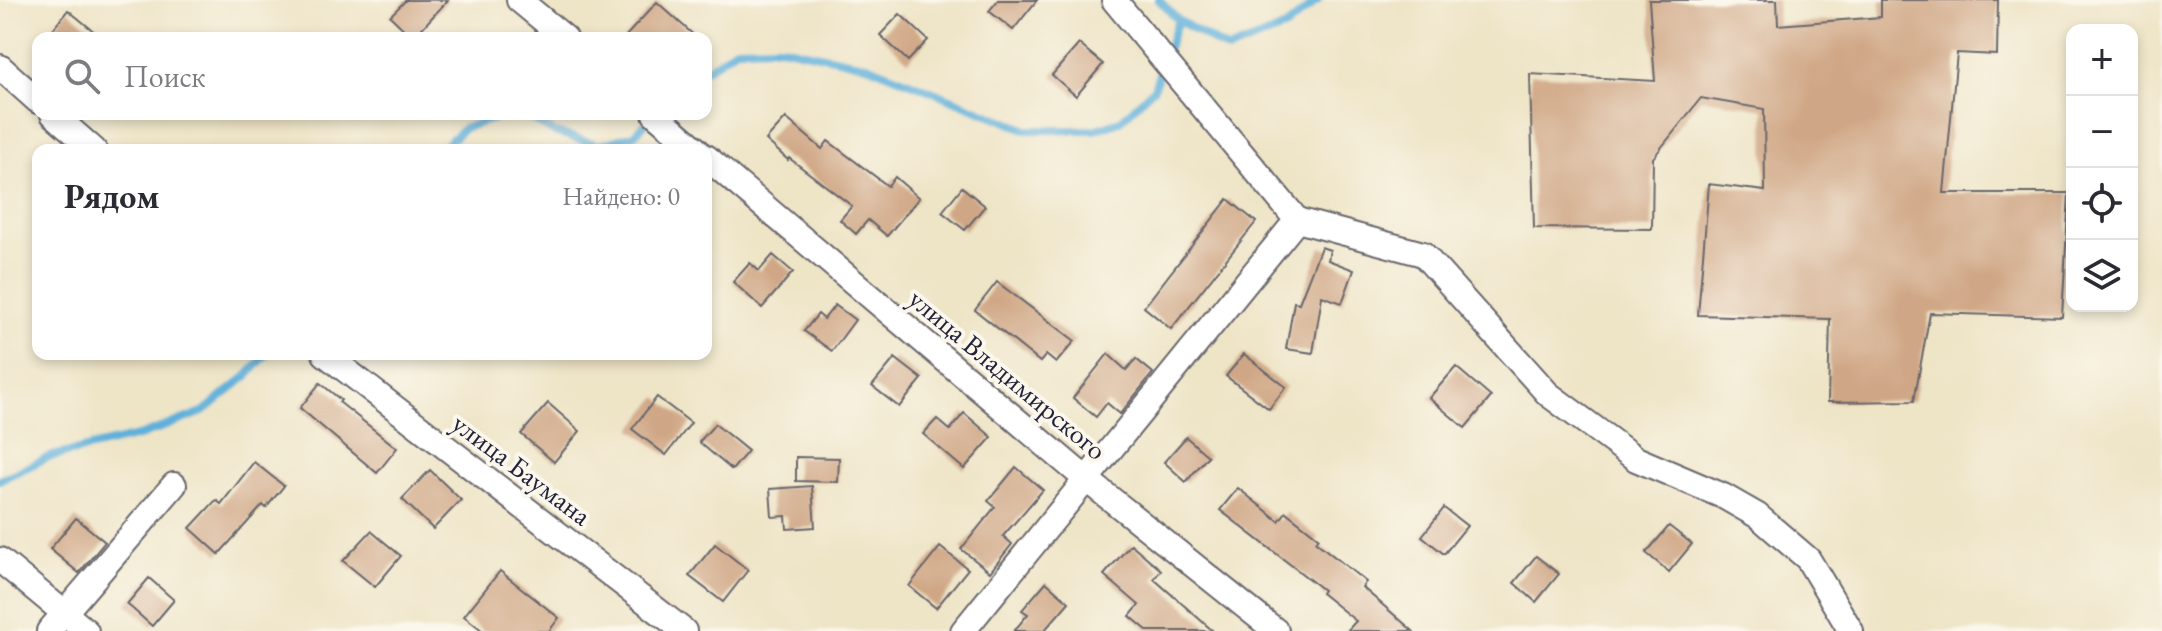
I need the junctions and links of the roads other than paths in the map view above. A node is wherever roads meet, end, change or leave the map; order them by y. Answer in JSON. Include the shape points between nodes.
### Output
{"nodes":[{"id":1,"x":519,"y":0,"type":"edge"},
{"id":2,"x":1114,"y":0,"type":"edge"},
{"id":3,"x":558,"y":32,"type":"edge"},
{"id":4,"x":0,"y":67,"type":"edge"},
{"id":5,"x":32,"y":96,"type":"edge"},
{"id":6,"x":60,"y":120,"type":"edge"},
{"id":7,"x":662,"y":120,"type":"edge"},
{"id":8,"x":87,"y":144,"type":"edge"},
{"id":9,"x":690,"y":144,"type":"edge"},
{"id":10,"x":712,"y":162,"type":"edge"},
{"id":11,"x":1297,"y":220,"type":"junction"},
{"id":12,"x":333,"y":360,"type":"edge"},
{"id":13,"x":1087,"y":480,"type":"junction"},
{"id":14,"x":174,"y":485,"type":"dead end"},
{"id":15,"x":0,"y":560,"type":"edge"},
{"id":16,"x":56,"y":622,"type":"edge"},
{"id":17,"x":86,"y":631,"type":"edge"},
{"id":18,"x":684,"y":631,"type":"edge"},
{"id":19,"x":963,"y":631,"type":"edge"},
{"id":20,"x":1276,"y":631,"type":"edge"},
{"id":21,"x":1851,"y":631,"type":"edge"}],
"edges":[{"from":1,"to":3,"type":"street"},
{"from":2,"to":11,"type":"street"},
{"from":4,"to":5,"type":"street"},
{"from":6,"to":8,"type":"street"},
{"from":7,"to":9,"type":"street"},
{"from":10,"to":13,"type":"street","name":"улица Владимирского"},
{"from":11,"to":13,"type":"street"},
{"from":11,"to":21,"type":"street","via":[[1423,254],[1548,394],[1636,459],[1758,516],[1808,559]]},
{"from":12,"to":18,"type":"street","name":"улица Баумана"},
{"from":13,"to":19,"type":"street"},
{"from":13,"to":20,"type":"street","name":"улица Владимирского"},
{"from":14,"to":16,"type":"street"},
{"from":15,"to":16,"type":"street"},
{"from":16,"to":17,"type":"street"}]}
